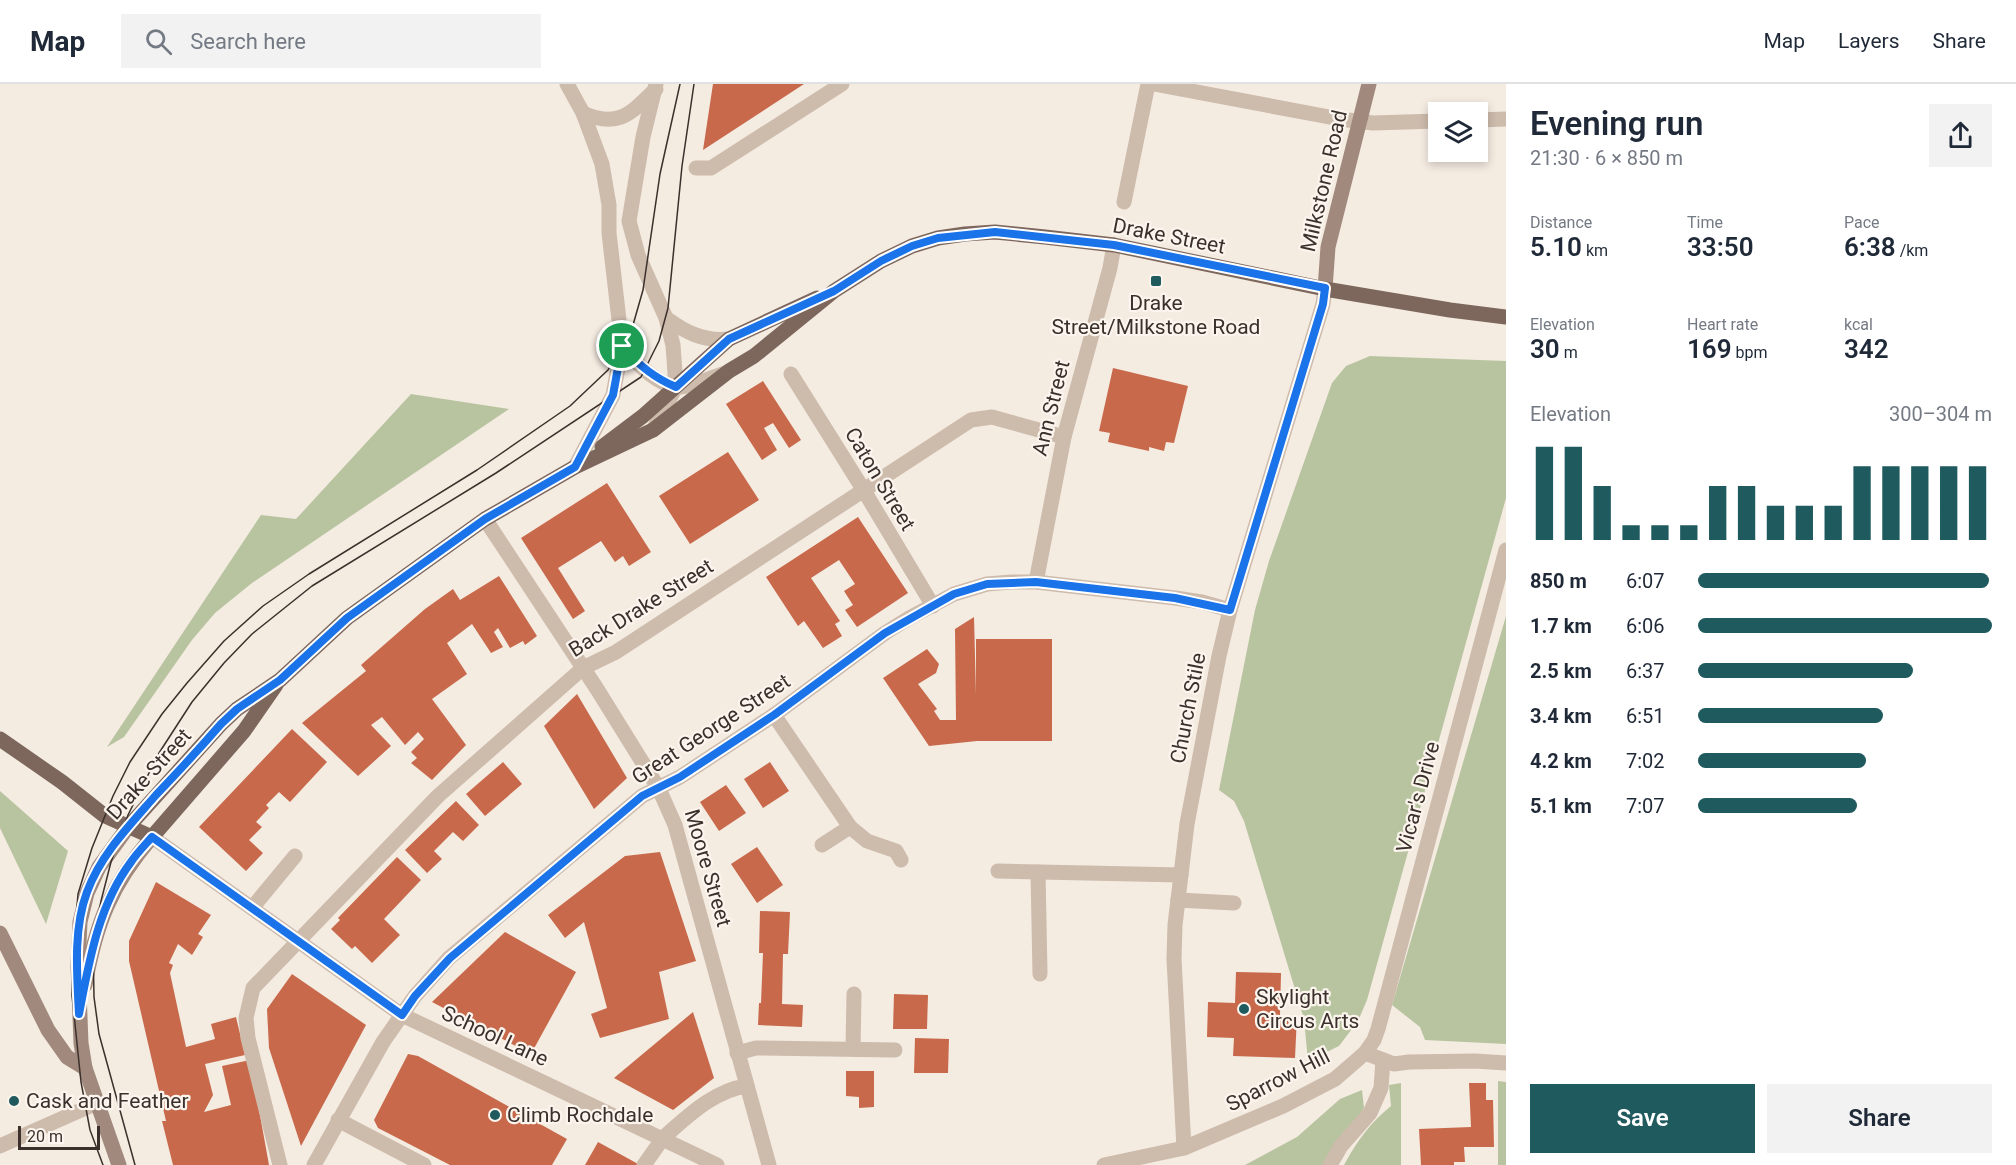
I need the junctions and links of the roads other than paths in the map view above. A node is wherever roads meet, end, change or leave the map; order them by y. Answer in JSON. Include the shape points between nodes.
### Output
{"nodes":[{"id":1,"x":567,"y":84,"type":"edge"},
{"id":2,"x":842,"y":84,"type":"edge"},
{"id":3,"x":1148,"y":84,"type":"edge"},
{"id":4,"x":1154,"y":84,"type":"edge"},
{"id":5,"x":1369,"y":84,"type":"edge"},
{"id":6,"x":656,"y":86,"type":"edge"},
{"id":7,"x":581,"y":110,"type":"junction"},
{"id":8,"x":1506,"y":119,"type":"edge"},
{"id":9,"x":1488,"y":120,"type":"edge"},
{"id":10,"x":1428,"y":121,"type":"edge"},
{"id":11,"x":1359,"y":122,"type":"junction"},
{"id":12,"x":696,"y":168,"type":"dead end"},
{"id":13,"x":1124,"y":201,"type":"dead end"},
{"id":14,"x":1114,"y":245,"type":"junction"},
{"id":15,"x":1325,"y":288,"type":"junction"},
{"id":16,"x":834,"y":291,"type":"junction"},
{"id":17,"x":1506,"y":317,"type":"edge"},
{"id":18,"x":666,"y":318,"type":"junction"},
{"id":19,"x":729,"y":339,"type":"junction"},
{"id":20,"x":622,"y":346,"type":"junction"},
{"id":21,"x":729,"y":371,"type":"junction"},
{"id":22,"x":791,"y":374,"type":"dead end"},
{"id":23,"x":676,"y":387,"type":"junction"},
{"id":24,"x":652,"y":430,"type":"junction"},
{"id":25,"x":1064,"y":437,"type":"junction"},
{"id":26,"x":575,"y":467,"type":"junction"},
{"id":27,"x":863,"y":489,"type":"junction"},
{"id":28,"x":485,"y":519,"type":"junction"},
{"id":29,"x":1506,"y":550,"type":"edge"},
{"id":30,"x":1036,"y":582,"type":"junction"},
{"id":31,"x":1499,"y":605,"type":"edge"},
{"id":32,"x":933,"y":606,"type":"junction"},
{"id":33,"x":1230,"y":610,"type":"junction"},
{"id":34,"x":583,"y":668,"type":"junction"},
{"id":35,"x":280,"y":680,"type":"junction"},
{"id":36,"x":774,"y":715,"type":"junction"},
{"id":37,"x":0,"y":740,"type":"edge"},
{"id":38,"x":659,"y":789,"type":"junction"},
{"id":39,"x":128,"y":827,"type":"junction"},
{"id":40,"x":850,"y":827,"type":"junction"},
{"id":41,"x":152,"y":837,"type":"junction"},
{"id":42,"x":822,"y":845,"type":"dead end"},
{"id":43,"x":295,"y":856,"type":"dead end"},
{"id":44,"x":901,"y":860,"type":"dead end"},
{"id":45,"x":998,"y":871,"type":"dead end"},
{"id":46,"x":1038,"y":872,"type":"junction"},
{"id":47,"x":1181,"y":875,"type":"junction"},
{"id":48,"x":1178,"y":900,"type":"junction"},
{"id":49,"x":1234,"y":903,"type":"dead end"},
{"id":50,"x":252,"y":908,"type":"junction"},
{"id":51,"x":0,"y":933,"type":"edge"},
{"id":52,"x":299,"y":940,"type":"junction"},
{"id":53,"x":1040,"y":974,"type":"dead end"},
{"id":54,"x":854,"y":994,"type":"dead end"},
{"id":55,"x":79,"y":1014,"type":"junction"},
{"id":56,"x":402,"y":1015,"type":"junction"},
{"id":57,"x":853,"y":1049,"type":"junction"},
{"id":58,"x":895,"y":1050,"type":"dead end"},
{"id":59,"x":737,"y":1053,"type":"junction"},
{"id":60,"x":1365,"y":1053,"type":"junction"},
{"id":61,"x":1383,"y":1060,"type":"junction"},
{"id":62,"x":1506,"y":1064,"type":"edge"},
{"id":63,"x":85,"y":1068,"type":"junction"},
{"id":64,"x":747,"y":1086,"type":"junction"},
{"id":65,"x":98,"y":1103,"type":"junction"},
{"id":66,"x":338,"y":1120,"type":"junction"},
{"id":67,"x":663,"y":1138,"type":"junction"},
{"id":68,"x":0,"y":1146,"type":"edge"},
{"id":69,"x":1184,"y":1148,"type":"junction"},
{"id":70,"x":119,"y":1165,"type":"edge"},
{"id":71,"x":280,"y":1165,"type":"edge"},
{"id":72,"x":314,"y":1165,"type":"edge"},
{"id":73,"x":424,"y":1165,"type":"edge"},
{"id":74,"x":644,"y":1165,"type":"edge"},
{"id":75,"x":717,"y":1165,"type":"edge"},
{"id":76,"x":769,"y":1165,"type":"edge"},
{"id":77,"x":1104,"y":1165,"type":"edge"},
{"id":78,"x":1330,"y":1165,"type":"edge"}],
"edges":[{"from":1,"to":7,"type":"street"},
{"from":2,"to":12,"type":"street","via":[[711,168]]},
{"from":3,"to":13,"type":"street"},
{"from":4,"to":11,"type":"street"},
{"from":5,"to":11,"type":"main road","name":"Milkstone Road"},
{"from":6,"to":7,"type":"street","via":[[634,110],[619,119],[600,120]]},
{"from":6,"to":18,"type":"street","via":[[629,221],[638,255]]},
{"from":7,"to":20,"type":"street","via":[[604,175]]},
{"from":8,"to":9,"type":"street"},
{"from":10,"to":11,"type":"street"},
{"from":11,"to":15,"type":"main road","name":"Milkstone Road","via":[[1328,247]]},
{"from":14,"to":15,"type":"main road","name":"Drake Street"},
{"from":14,"to":16,"type":"main road","name":"Drake Street","via":[[995,232],[938,238],[891,256]]},
{"from":14,"to":25,"type":"street","name":"Ann Street"},
{"from":15,"to":17,"type":"main road","name":"Drake Street"},
{"from":15,"to":33,"type":"street","name":"Church Stile"},
{"from":16,"to":19,"type":"main road","name":"Drake Street"},
{"from":16,"to":21,"type":"main road","name":"Drake Street","via":[[754,356]]},
{"from":18,"to":19,"type":"street","via":[[699,336]]},
{"from":18,"to":23,"type":"street","via":[[673,345]]},
{"from":19,"to":23,"type":"main road","name":"Drake Street"},
{"from":20,"to":23,"type":"street","via":[[657,379]]},
{"from":20,"to":26,"type":"street","via":[[613,395]]},
{"from":21,"to":23,"type":"street"},
{"from":21,"to":24,"type":"main road","name":"Drake Street"},
{"from":22,"to":27,"type":"street","name":"Caton Street"},
{"from":23,"to":24,"type":"street"},
{"from":23,"to":26,"type":"main road","name":"Drake Street"},
{"from":24,"to":26,"type":"main road","name":"Drake Street"},
{"from":25,"to":27,"type":"street","name":"Back Drake Street","via":[[992,417],[971,420]]},
{"from":25,"to":30,"type":"street","name":"Ann Street"},
{"from":26,"to":28,"type":"main road","name":"Drake Street"},
{"from":27,"to":32,"type":"street","name":"Caton Street"},
{"from":27,"to":34,"type":"street","name":"Back Drake Street","via":[[616,652]]},
{"from":28,"to":34,"type":"street","name":"Moore Street"},
{"from":28,"to":35,"type":"main road","name":"Drake Street","via":[[347,618]]},
{"from":29,"to":31,"type":"street","name":"Vicar's Drive"},
{"from":30,"to":32,"type":"street","name":"Great George Street","via":[[987,584],[954,594]]},
{"from":30,"to":33,"type":"street","name":"Great George Street","via":[[1175,598]]},
{"from":31,"to":60,"type":"street","name":"Vicar's Drive","via":[[1378,1029]]},
{"from":32,"to":36,"type":"street","name":"Great George Street","via":[[885,633]]},
{"from":33,"to":47,"type":"street","name":"Church Stile","via":[[1191,801]]},
{"from":34,"to":38,"type":"street","name":"Moore Street"},
{"from":34,"to":52,"type":"street","name":"Back Drake Street","via":[[438,796]]},
{"from":35,"to":39,"type":"main road","name":"Drake Street","via":[[221,724]]},
{"from":35,"to":41,"type":"main road","name":"Drake Street","via":[[244,731]]},
{"from":36,"to":38,"type":"street","name":"Great George Street"},
{"from":36,"to":40,"type":"street"},
{"from":37,"to":39,"type":"main road","via":[[105,816]]},
{"from":38,"to":56,"type":"street","name":"Great George Street","via":[[642,796],[450,958]]},
{"from":38,"to":59,"type":"street","name":"Moore Street","via":[[675,825]]},
{"from":39,"to":41,"type":"main road"},
{"from":39,"to":55,"type":"main road","name":"Drake Street","via":[[99,867],[87,893],[80,922]]},
{"from":40,"to":42,"type":"street"},
{"from":40,"to":44,"type":"street","via":[[867,841],[896,851]]},
{"from":41,"to":50,"type":"street","name":"School Lane"},
{"from":41,"to":55,"type":"main road","via":[[130,863],[102,917]]},
{"from":43,"to":50,"type":"street"},
{"from":45,"to":46,"type":"street"},
{"from":46,"to":47,"type":"street"},
{"from":46,"to":53,"type":"street"},
{"from":47,"to":48,"type":"street","name":"Church Stile"},
{"from":48,"to":49,"type":"street"},
{"from":48,"to":69,"type":"street","name":"Church Stile","via":[[1174,959]]},
{"from":50,"to":52,"type":"street","name":"School Lane"},
{"from":51,"to":63,"type":"main road","via":[[48,1030],[67,1057]]},
{"from":52,"to":56,"type":"street","name":"School Lane"},
{"from":52,"to":71,"type":"street","name":"Back Drake Street","via":[[253,988],[246,1018]]},
{"from":54,"to":57,"type":"street"},
{"from":55,"to":63,"type":"main road","name":"Drake Street"},
{"from":56,"to":66,"type":"street","name":"Great George Street"},
{"from":56,"to":67,"type":"street","name":"School Lane"},
{"from":57,"to":58,"type":"street"},
{"from":57,"to":59,"type":"street","via":[[756,1048]]},
{"from":59,"to":64,"type":"street","name":"Moore Street"},
{"from":60,"to":61,"type":"street"},
{"from":60,"to":69,"type":"street","name":"Sparrow Hill","via":[[1335,1079]]},
{"from":61,"to":62,"type":"street","via":[[1394,1064]]},
{"from":61,"to":78,"type":"street","via":[[1381,1088],[1370,1113]]},
{"from":63,"to":65,"type":"main road","name":"Drake Street"},
{"from":64,"to":67,"type":"street","via":[[720,1093]]},
{"from":64,"to":76,"type":"street","name":"Moore Street"},
{"from":65,"to":68,"type":"street"},
{"from":65,"to":70,"type":"main road","name":"Drake Street"},
{"from":66,"to":72,"type":"street","name":"Great George Street"},
{"from":66,"to":73,"type":"street"},
{"from":67,"to":74,"type":"street"},
{"from":67,"to":75,"type":"street","name":"School Lane"},
{"from":69,"to":77,"type":"street","name":"Sparrow Hill"}]}
